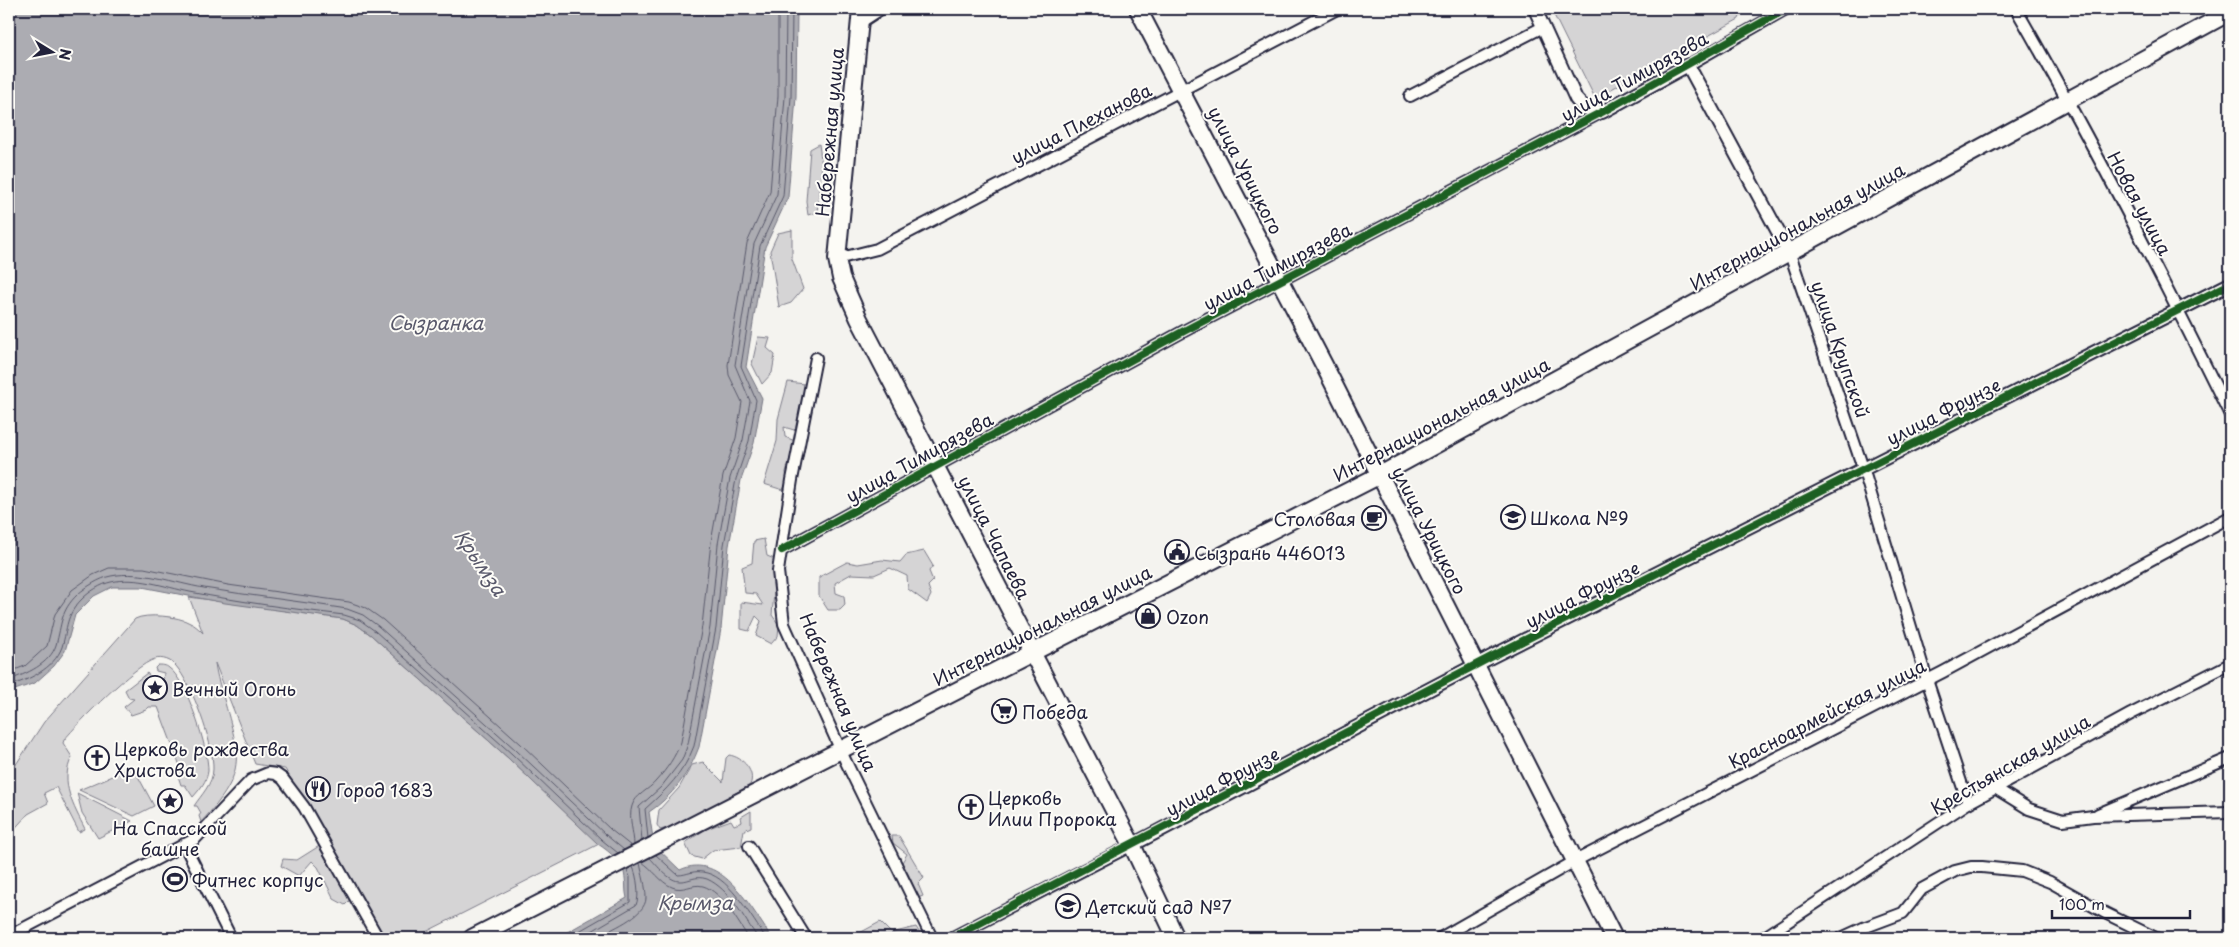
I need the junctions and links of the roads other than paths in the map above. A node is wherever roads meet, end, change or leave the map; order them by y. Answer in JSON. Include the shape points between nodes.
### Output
{"nodes":[{"id":1,"x":881,"y":9,"type":"edge"},
{"id":2,"x":1138,"y":9,"type":"edge"},
{"id":3,"x":1337,"y":9,"type":"edge"},
{"id":4,"x":1535,"y":9,"type":"edge"},
{"id":5,"x":1786,"y":9,"type":"edge"},
{"id":6,"x":2016,"y":9,"type":"edge"},
{"id":7,"x":2230,"y":12,"type":"edge"},
{"id":8,"x":1766,"y":14,"type":"edge"},
{"id":9,"x":859,"y":16,"type":"edge"},
{"id":10,"x":1543,"y":27,"type":"junction"},
{"id":11,"x":1688,"y":65,"type":"junction"},
{"id":12,"x":1182,"y":89,"type":"junction"},
{"id":13,"x":1410,"y":96,"type":"dead end"},
{"id":14,"x":2068,"y":100,"type":"junction"},
{"id":15,"x":1602,"y":112,"type":"junction"},
{"id":16,"x":1790,"y":254,"type":"junction"},
{"id":17,"x":837,"y":259,"type":"junction"},
{"id":18,"x":1281,"y":280,"type":"junction"},
{"id":19,"x":2230,"y":284,"type":"edge"},
{"id":20,"x":2178,"y":309,"type":"junction"},
{"id":21,"x":816,"y":358,"type":"dead end"},
{"id":22,"x":2230,"y":414,"type":"edge"},
{"id":23,"x":936,"y":466,"type":"junction"},
{"id":24,"x":1863,"y":468,"type":"junction"},
{"id":25,"x":1380,"y":476,"type":"junction"},
{"id":26,"x":2230,"y":517,"type":"edge"},
{"id":27,"x":782,"y":550,"type":"junction"},
{"id":28,"x":1032,"y":654,"type":"junction"},
{"id":29,"x":1477,"y":664,"type":"junction"},
{"id":30,"x":2230,"y":664,"type":"edge"},
{"id":31,"x":1927,"y":680,"type":"junction"},
{"id":32,"x":840,"y":749,"type":"junction"},
{"id":33,"x":2230,"y":758,"type":"edge"},
{"id":34,"x":1995,"y":788,"type":"junction"},
{"id":35,"x":1968,"y":803,"type":"junction"},
{"id":36,"x":2230,"y":812,"type":"edge"},
{"id":37,"x":2093,"y":816,"type":"junction"},
{"id":38,"x":184,"y":844,"type":"junction"},
{"id":39,"x":1132,"y":845,"type":"junction"},
{"id":40,"x":749,"y":846,"type":"dead end"},
{"id":41,"x":1575,"y":861,"type":"junction"},
{"id":42,"x":9,"y":936,"type":"edge"},
{"id":43,"x":231,"y":938,"type":"edge"},
{"id":44,"x":378,"y":938,"type":"edge"},
{"id":45,"x":472,"y":938,"type":"edge"},
{"id":46,"x":806,"y":938,"type":"edge"},
{"id":47,"x":932,"y":938,"type":"edge"},
{"id":48,"x":951,"y":938,"type":"edge"},
{"id":49,"x":1176,"y":938,"type":"edge"},
{"id":50,"x":1440,"y":938,"type":"edge"},
{"id":51,"x":1614,"y":938,"type":"edge"},
{"id":52,"x":1763,"y":938,"type":"edge"},
{"id":53,"x":1841,"y":938,"type":"edge"},
{"id":54,"x":2156,"y":938,"type":"edge"}],
"edges":[{"from":1,"to":9,"type":"street"},
{"from":2,"to":12,"type":"main road","name":"улица Урицкого"},
{"from":3,"to":12,"type":"street","name":"улица Плеханова"},
{"from":4,"to":10,"type":"street"},
{"from":5,"to":8,"type":"street","name":"улица Тимирязева"},
{"from":6,"to":14,"type":"street","name":"Новая улица"},
{"from":7,"to":14,"type":"main road","name":"Интернациональная улица"},
{"from":8,"to":11,"type":"street","name":"улица Тимирязева"},
{"from":9,"to":17,"type":"main road","name":"Набережная улица"},
{"from":10,"to":13,"type":"street"},
{"from":10,"to":15,"type":"street","via":[[1576,99],[1586,108]]},
{"from":11,"to":15,"type":"street","name":"улица Тимирязева"},
{"from":11,"to":16,"type":"street","name":"улица Крупской"},
{"from":12,"to":17,"type":"street","name":"улица Плеханова","via":[[877,249]]},
{"from":12,"to":18,"type":"main road","name":"улица Урицкого"},
{"from":14,"to":16,"type":"main road","name":"Интернациональная улица"},
{"from":14,"to":20,"type":"street","name":"Новая улица"},
{"from":15,"to":18,"type":"street","name":"улица Тимирязева"},
{"from":16,"to":24,"type":"street","name":"улица Крупской"},
{"from":16,"to":25,"type":"main road","name":"Интернациональная улица"},
{"from":17,"to":23,"type":"main road","name":"улица Чапаева","via":[[850,302]]},
{"from":18,"to":23,"type":"street","name":"улица Тимирязева"},
{"from":18,"to":25,"type":"main road","name":"улица Урицкого"},
{"from":19,"to":20,"type":"street","name":"улица Фрунзе"},
{"from":20,"to":22,"type":"street","name":"Новая улица"},
{"from":20,"to":24,"type":"street","name":"улица Фрунзе"},
{"from":21,"to":27,"type":"street","name":"Набережная улица"},
{"from":23,"to":27,"type":"street","name":"улица Тимирязева"},
{"from":23,"to":28,"type":"main road","name":"улица Чапаева"},
{"from":24,"to":29,"type":"street","name":"улица Фрунзе"},
{"from":24,"to":31,"type":"street","name":"улица Крупской"},
{"from":25,"to":28,"type":"main road","name":"Интернациональная улица"},
{"from":25,"to":29,"type":"main road","name":"улица Урицкого"},
{"from":26,"to":31,"type":"street","name":"Красноармейская улица"},
{"from":27,"to":32,"type":"street","name":"Набережная улица","via":[[778,571],[784,624]]},
{"from":28,"to":32,"type":"main road","name":"Интернациональная улица"},
{"from":28,"to":39,"type":"main road","name":"улица Чапаева"},
{"from":29,"to":39,"type":"street","name":"улица Фрунзе"},
{"from":29,"to":41,"type":"main road","name":"улица Урицкого"},
{"from":30,"to":34,"type":"street","name":"Крестьянская улица"},
{"from":31,"to":35,"type":"street","name":"улица Крупской"},
{"from":31,"to":41,"type":"street","name":"Красноармейская улица"},
{"from":32,"to":45,"type":"main road","name":"Интернациональная улица"},
{"from":32,"to":47,"type":"street","name":"Набережная улица"},
{"from":33,"to":37,"type":"street"},
{"from":34,"to":35,"type":"street","name":"Крестьянская улица"},
{"from":34,"to":37,"type":"street","via":[[2029,809],[2062,820]]},
{"from":35,"to":52,"type":"street","name":"Крестьянская улица"},
{"from":36,"to":37,"type":"street"},
{"from":38,"to":42,"type":"street"},
{"from":38,"to":43,"type":"street"},
{"from":38,"to":44,"type":"street","via":[[204,831],[251,780],[268,773],[276,774],[304,807]]},
{"from":39,"to":48,"type":"street","name":"улица Фрунзе"},
{"from":39,"to":49,"type":"main road","name":"улица Чапаева"},
{"from":40,"to":46,"type":"street"},
{"from":41,"to":50,"type":"street","name":"Красноармейская улица"},
{"from":41,"to":51,"type":"main road","name":"улица Урицкого"},
{"from":53,"to":54,"type":"street","via":[[1903,913],[1922,889],[1955,871],[1971,867],[2022,871],[2050,882]]}]}
